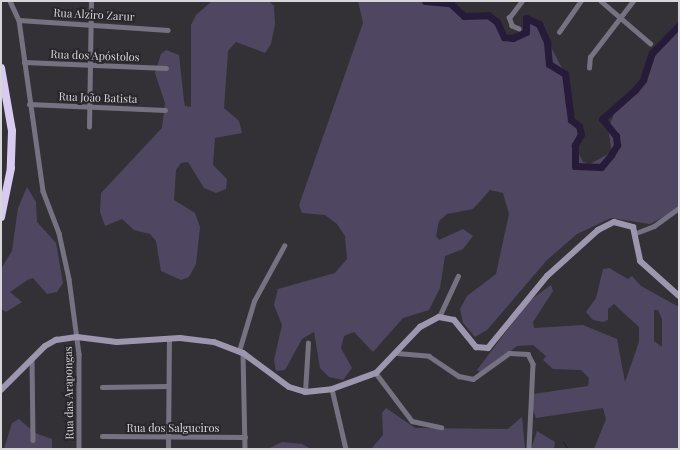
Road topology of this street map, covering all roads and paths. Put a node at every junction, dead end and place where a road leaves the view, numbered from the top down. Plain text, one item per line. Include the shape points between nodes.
1 (10, 1) edge
2 (91, 1) edge
3 (522, 1) edge
4 (581, 1) edge
5 (601, 1) edge
6 (633, 1) edge
7 (620, 18) junction
8 (19, 20) junction
9 (92, 24) junction
10 (519, 29) dead end
11 (168, 30) dead end
12 (559, 32) dead end
13 (650, 43) dead end
14 (24, 62) junction
15 (91, 65) junction
16 (1, 68) edge
17 (166, 68) dead end
18 (589, 68) dead end
19 (29, 104) junction
20 (89, 106) junction
21 (165, 110) dead end
22 (89, 127) dead end
23 (679, 208) edge
24 (1, 217) edge
25 (636, 233) junction
26 (284, 246) dead end
27 (458, 276) dead end
28 (679, 296) edge
29 (439, 317) junction
30 (77, 337) junction
31 (169, 339) junction
32 (308, 343) dead end
33 (241, 352) junction
34 (397, 354) junction
35 (32, 358) junction
36 (376, 373) junction
37 (168, 386) junction
38 (102, 387) dead end
39 (332, 389) junction
40 (1, 390) edge
41 (305, 392) junction
42 (441, 427) dead end
43 (102, 436) dead end
44 (168, 437) junction
45 (244, 437) junction
46 (33, 440) dead end
47 (79, 449) edge
48 (168, 449) edge
49 (245, 449) edge
50 (346, 449) edge
51 (529, 449) edge

1 - 8 street, Rua das Arapongas
2 - 9 street
3 - 10 street via 509,18 512,26
4 - 12 street
5 - 7 street
6 - 7 street
7 - 13 street
7 - 18 street via 590,57
8 - 9 street, Rua Alziro Zarur
8 - 14 street, Rua das Arapongas
9 - 11 street, Rua Alziro Zarur
9 - 15 street
14 - 15 street, Rua dos Apóstolos
14 - 19 street, Rua das Arapongas
15 - 17 street, Rua dos Apóstolos
15 - 20 street
16 - 24 highway via 12,131 11,168
19 - 20 street, Rua João Batista
19 - 30 street, Rua das Arapongas via 40,176 62,245
20 - 21 street, Rua João Batista
20 - 22 street
23 - 25 street via 654,226
25 - 28 main road via 640,261
25 - 29 main road via 633,227 620,222 598,230 543,281 488,348 476,347 454,320
26 - 33 street via 254,301
27 - 29 street
29 - 34 main road via 420,327
30 - 31 main road via 117,342
30 - 35 main road via 56,340
30 - 47 street, Rua das Arapongas
31 - 33 main road via 214,342
31 - 37 street
32 - 41 street
33 - 41 main road via 289,387
33 - 45 street
34 - 36 main road
34 - 51 street via 429,356 459,376 473,379 509,353 528,354 533,364
35 - 40 main road
35 - 46 street
36 - 39 main road
36 - 42 street via 412,421
37 - 38 street
37 - 44 street
39 - 41 main road
39 - 50 street
43 - 44 street, Rua dos Salgueiros
44 - 45 street, Rua dos Salgueiros
44 - 48 street
45 - 49 street

